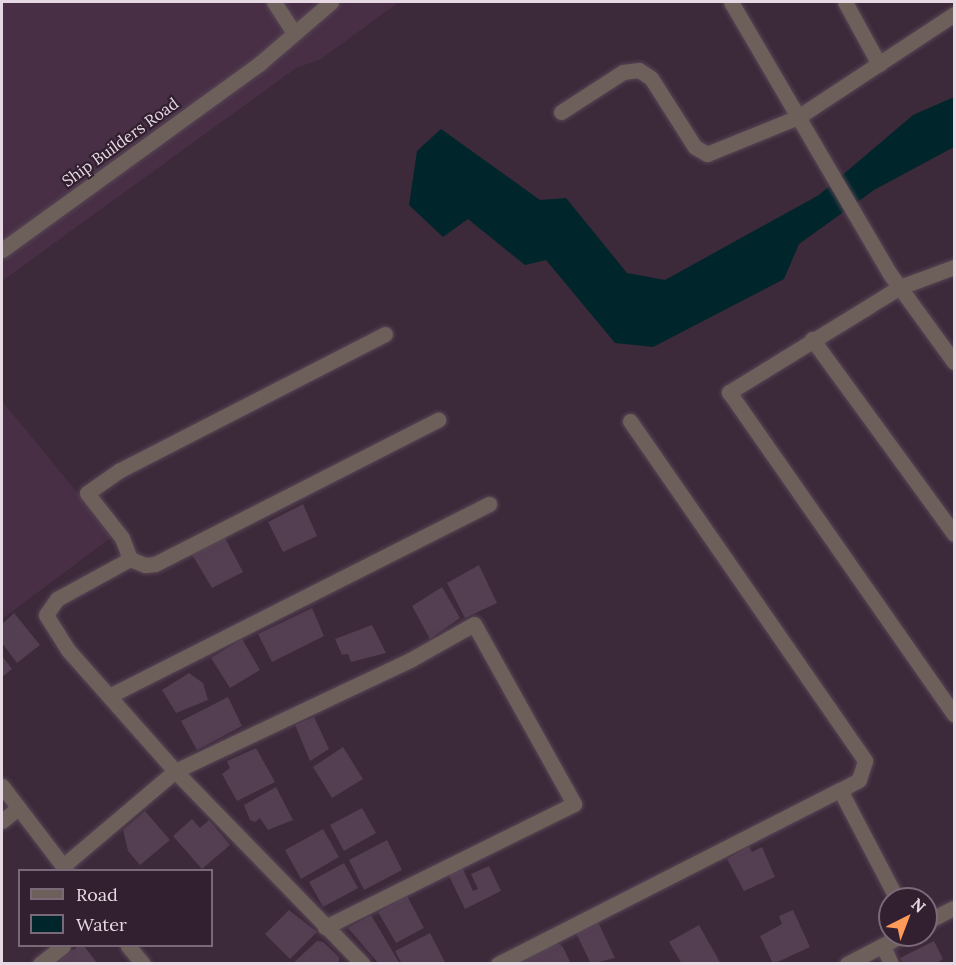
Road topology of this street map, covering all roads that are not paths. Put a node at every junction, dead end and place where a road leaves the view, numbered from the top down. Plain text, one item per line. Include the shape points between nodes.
1 (274, 2) edge
2 (331, 2) edge
3 (731, 2) edge
4 (844, 2) edge
5 (954, 14) edge
6 (294, 33) junction
7 (879, 64) junction
8 (561, 112) dead end
9 (798, 117) junction
10 (2, 250) edge
11 (954, 267) edge
12 (900, 287) junction
13 (385, 334) dead end
14 (812, 339) junction
15 (954, 362) edge
16 (438, 420) dead end
17 (630, 421) dead end
18 (489, 504) dead end
19 (954, 534) edge
20 (130, 559) junction
21 (109, 696) junction
22 (954, 714) edge
23 (175, 771) junction
24 (2, 786) edge
25 (840, 790) junction
26 (18, 808) junction
27 (2, 821) edge
28 (65, 868) edge
29 (891, 887) edge
30 (954, 908) edge
31 (938, 916) edge
32 (325, 927) junction
33 (60, 947) edge
34 (130, 947) edge
35 (881, 947) edge
36 (883, 947) edge
37 (40, 963) edge
38 (142, 963) edge
39 (363, 963) edge
40 (498, 963) edge
41 (847, 963) edge
42 (891, 963) edge

1 - 6 street
2 - 6 street, Ship Builders Road
3 - 9 street
4 - 7 street
5 - 7 street
6 - 10 street, Ship Builders Road via 259,64
7 - 9 street
8 - 9 street via 623,72 639,70 651,78 695,147 706,154
9 - 12 street
11 - 12 street
12 - 14 street
12 - 15 street
13 - 20 street via 120,470 87,493 122,538
14 - 19 street
14 - 22 street via 729,392
16 - 20 street via 155,564
17 - 25 street via 865,760 859,780
18 - 21 street
20 - 21 street via 57,599 46,615 68,650
21 - 23 street
23 - 28 street
23 - 32 street
23 - 32 street via 410,660 474,624 574,804
24 - 26 street
25 - 29 street
25 - 40 street
26 - 27 street
26 - 28 street
30 - 31 street
32 - 39 street
33 - 37 street
34 - 38 street
35 - 41 street
36 - 42 street

